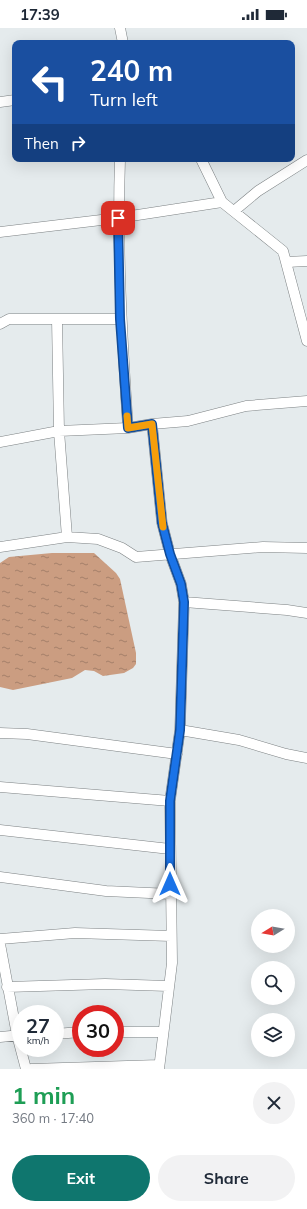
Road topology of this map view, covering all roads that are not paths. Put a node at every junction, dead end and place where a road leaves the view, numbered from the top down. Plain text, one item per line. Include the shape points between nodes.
1 (120, 28) edge
2 (122, 40) edge
3 (12, 100) edge
4 (0, 102) edge
5 (307, 160) edge
6 (120, 162) edge
7 (202, 162) edge
8 (222, 202) junction
9 (234, 211) junction
10 (118, 218) junction
11 (0, 232) edge
12 (307, 261) edge
13 (287, 262) junction
14 (57, 319) junction
15 (120, 319) junction
16 (0, 324) edge
17 (307, 341) edge
18 (307, 401) edge
19 (152, 424) junction
20 (128, 428) junction
21 (59, 431) junction
22 (0, 442) edge
23 (67, 537) junction
24 (0, 547) edge
25 (307, 548) edge
26 (170, 554) junction
27 (184, 602) junction
28 (307, 613) edge
29 (180, 730) junction
30 (0, 733) edge
31 (177, 754) junction
32 (307, 758) edge
33 (0, 787) edge
34 (170, 801) junction
35 (0, 830) edge
36 (170, 849) junction
37 (0, 877) edge
38 (170, 894) junction
39 (171, 936) junction
40 (0, 939) edge
41 (0, 944) edge
42 (1, 963) edge
43 (168, 986) junction
44 (7, 987) junction
45 (12, 1007) edge
46 (124, 1032) edge
47 (162, 1032) junction
48 (12, 1036) edge
49 (0, 1037) edge
50 (24, 1057) edge
51 (159, 1067) edge
52 (26, 1069) edge
53 (31, 1069) edge

1 - 2 street
3 - 4 street
5 - 9 street via 258,191
6 - 10 street
7 - 8 street
8 - 9 street
8 - 10 street
9 - 13 street via 283,251
10 - 11 street
10 - 15 street
12 - 13 street
13 - 17 street
14 - 15 street
14 - 16 street via 9,319
14 - 21 street
15 - 20 street
18 - 19 street via 246,406 188,421
19 - 20 street
19 - 26 street via 162,523
20 - 21 street
21 - 22 street
21 - 23 street
23 - 24 street
23 - 26 street via 98,539 122,548 136,557
25 - 26 street via 264,547
26 - 27 street via 181,584
27 - 28 street
27 - 29 street
29 - 31 street
29 - 32 street via 238,740
30 - 31 street via 26,734
31 - 34 street
33 - 34 street
34 - 36 street
35 - 36 street
36 - 38 street
37 - 38 street via 106,891
38 - 39 street
39 - 40 street via 75,933
39 - 43 street via 172,963
41 - 42 street
42 - 44 street
43 - 44 street via 105,984
43 - 47 street
44 - 45 street
46 - 47 street
47 - 51 street
48 - 49 street
50 - 52 street
51 - 53 street

